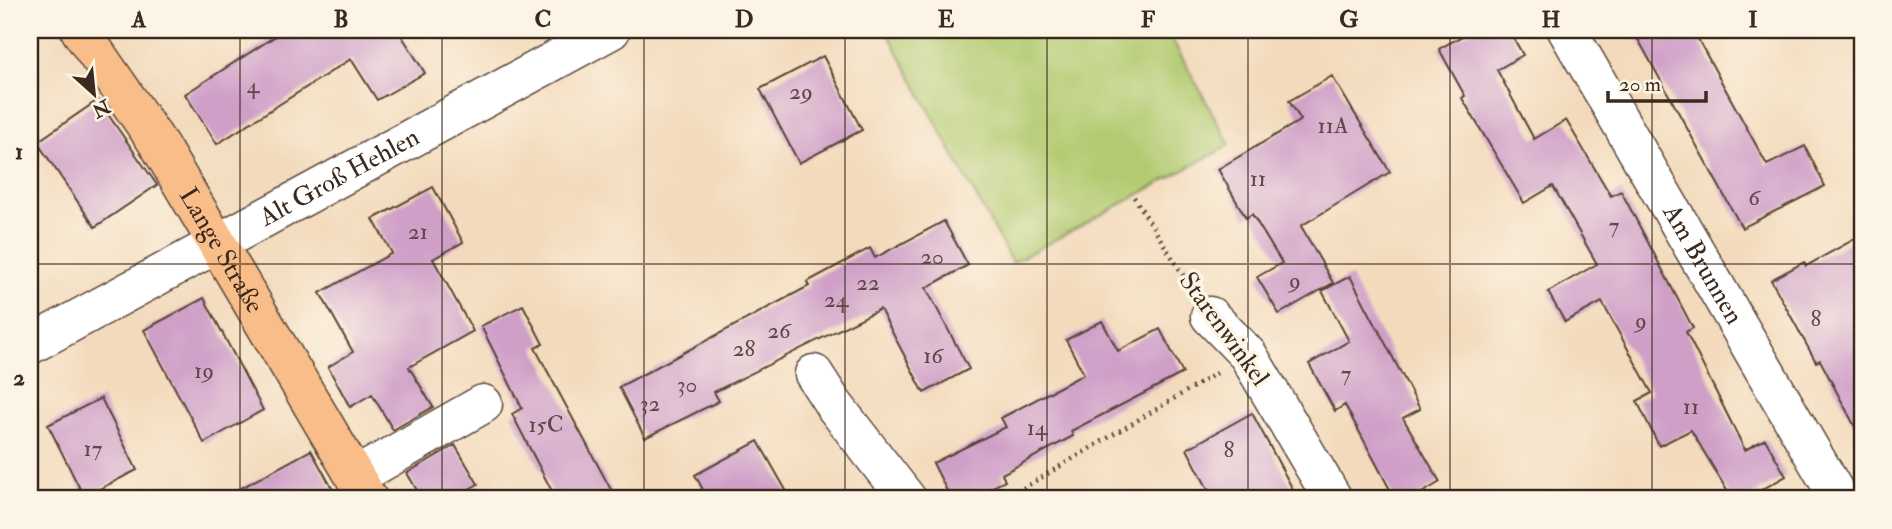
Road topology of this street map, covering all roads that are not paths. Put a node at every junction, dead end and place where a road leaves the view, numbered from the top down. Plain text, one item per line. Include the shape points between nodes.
1 (80, 30) edge
2 (611, 30) edge
3 (1567, 30) edge
4 (219, 243) junction
5 (1210, 316) road end
6 (30, 345) edge
7 (814, 374) dead end
8 (483, 404) dead end
9 (362, 488) edge
10 (907, 499) edge
11 (1334, 499) edge
12 (1839, 499) edge

1 - 4 main road, Lange Straße
2 - 4 street, Alt Groß Hehlen
3 - 12 street, Am Brunnen
4 - 6 street, Alt Groß Hehlen
4 - 9 main road, Lange Straße
5 - 11 street, Starenwinkel via 1248,355
7 - 10 street
8 - 9 street, Lange Straße

